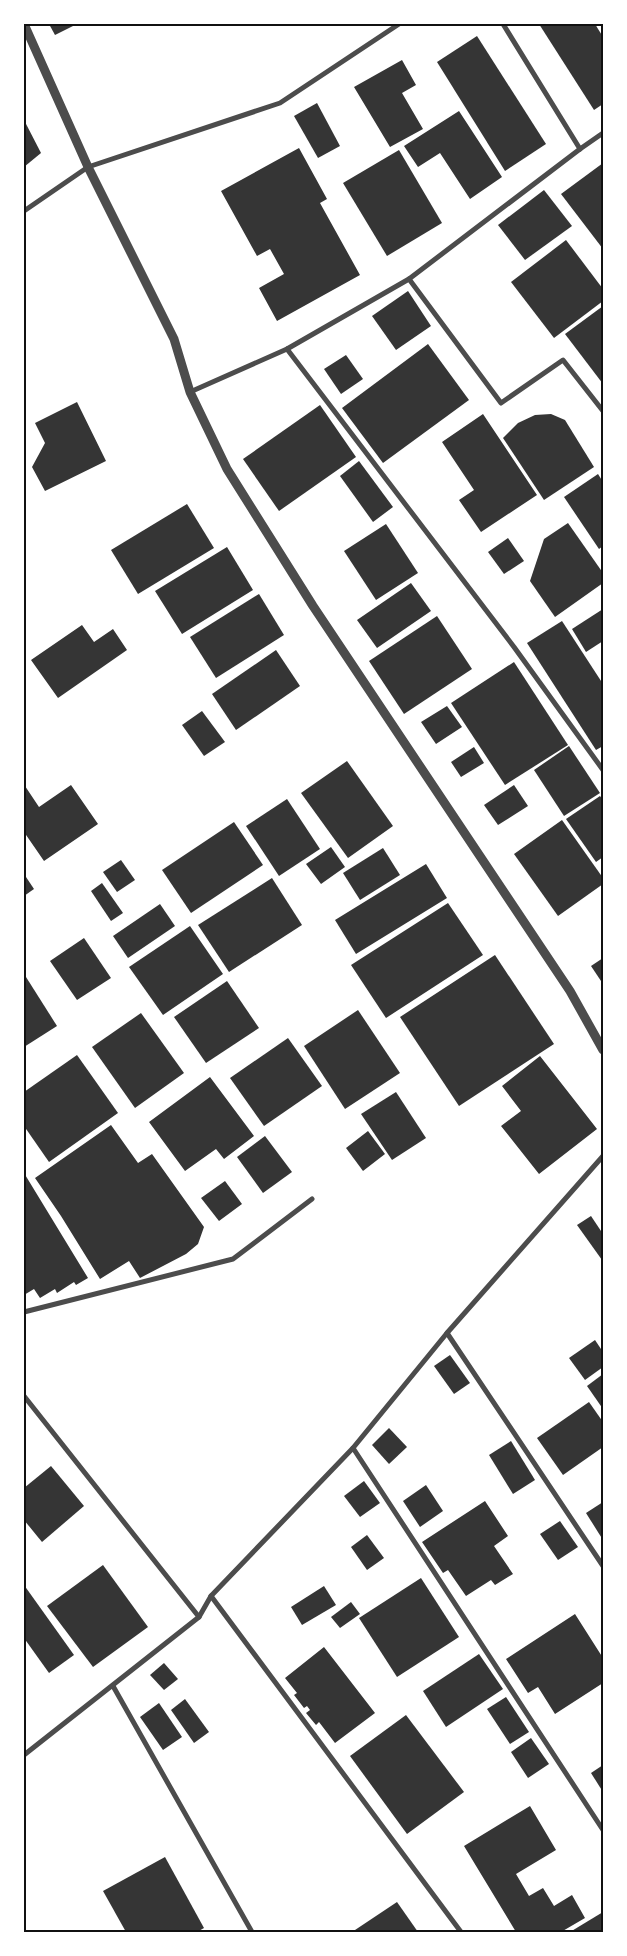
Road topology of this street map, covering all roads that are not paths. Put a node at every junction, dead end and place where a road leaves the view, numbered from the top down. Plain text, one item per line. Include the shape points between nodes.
1 (24, 24) edge
2 (399, 24) edge
3 (503, 24) edge
4 (603, 133) edge
5 (580, 148) junction
6 (88, 167) junction
7 (24, 211) edge
8 (409, 279) junction
9 (287, 349) junction
10 (190, 392) junction
11 (603, 411) edge
12 (603, 770) edge
13 (603, 1050) edge
14 (603, 1156) edge
15 (312, 1200) dead end
16 (24, 1312) edge
17 (447, 1334) junction
18 (24, 1396) edge
19 (352, 1448) junction
20 (603, 1566) edge
21 (210, 1596) junction
22 (199, 1617) junction
23 (113, 1686) junction
24 (24, 1755) edge
25 (603, 1830) edge
26 (252, 1932) edge
27 (461, 1932) edge

1 - 6 street
2 - 6 street via 280,102
3 - 5 street
4 - 5 street
5 - 8 street
6 - 7 street
6 - 10 street via 174,339
8 - 9 street
8 - 11 street via 500,403 563,360
9 - 10 street
9 - 12 street via 508,639
10 - 13 street via 227,469 313,606 570,991
14 - 17 street
15 - 16 street via 233,1259
17 - 19 street
17 - 20 street
18 - 22 street
19 - 21 street
19 - 25 street
21 - 22 street
21 - 27 street
22 - 23 street
23 - 24 street
23 - 26 street

